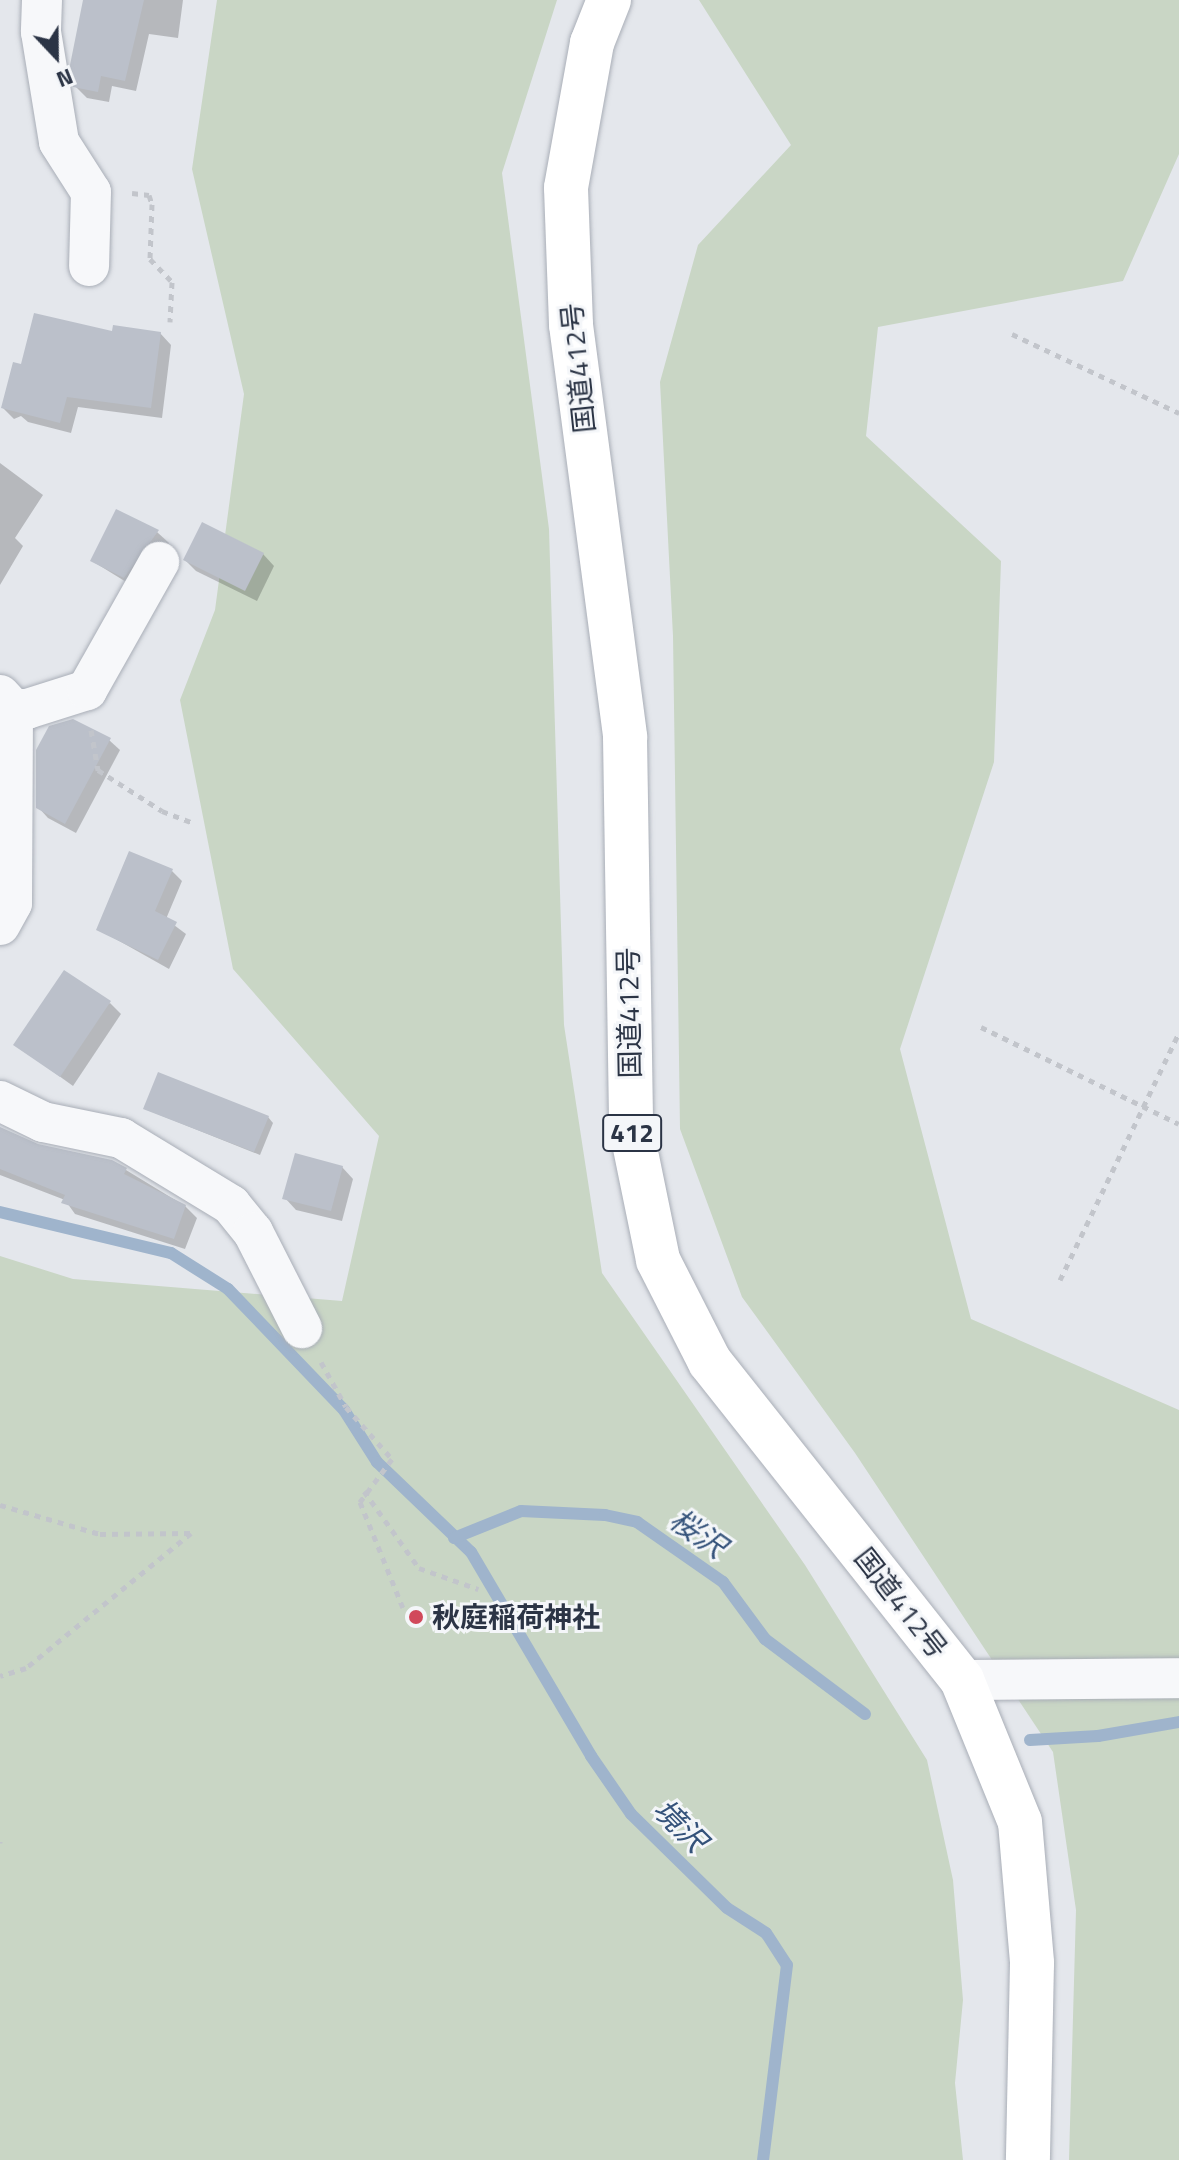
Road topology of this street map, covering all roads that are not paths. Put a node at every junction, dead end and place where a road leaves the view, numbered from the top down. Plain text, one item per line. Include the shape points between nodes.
1 (42, 0) edge
2 (609, 0) edge
3 (89, 266) dead end
4 (159, 562) dead end
5 (7, 702) edge
6 (0, 925) edge
7 (0, 1101) edge
8 (302, 1328) road end
9 (1179, 1678) edge
10 (962, 1680) junction
11 (1028, 2160) edge

1 - 3 street via 41,32 59,142 88,185
2 - 10 highway, 国道412号 / 412 via 592,43 566,188 570,310 625,737 631,1128 658,1260 710,1362
4 - 5 street via 87,690 78,696
5 - 6 street via 12,903
7 - 8 street via 43,1122 121,1138 231,1205 253,1232
9 - 10 street
10 - 11 highway, 国道412号 / 412 via 1020,1822 1032,1963

